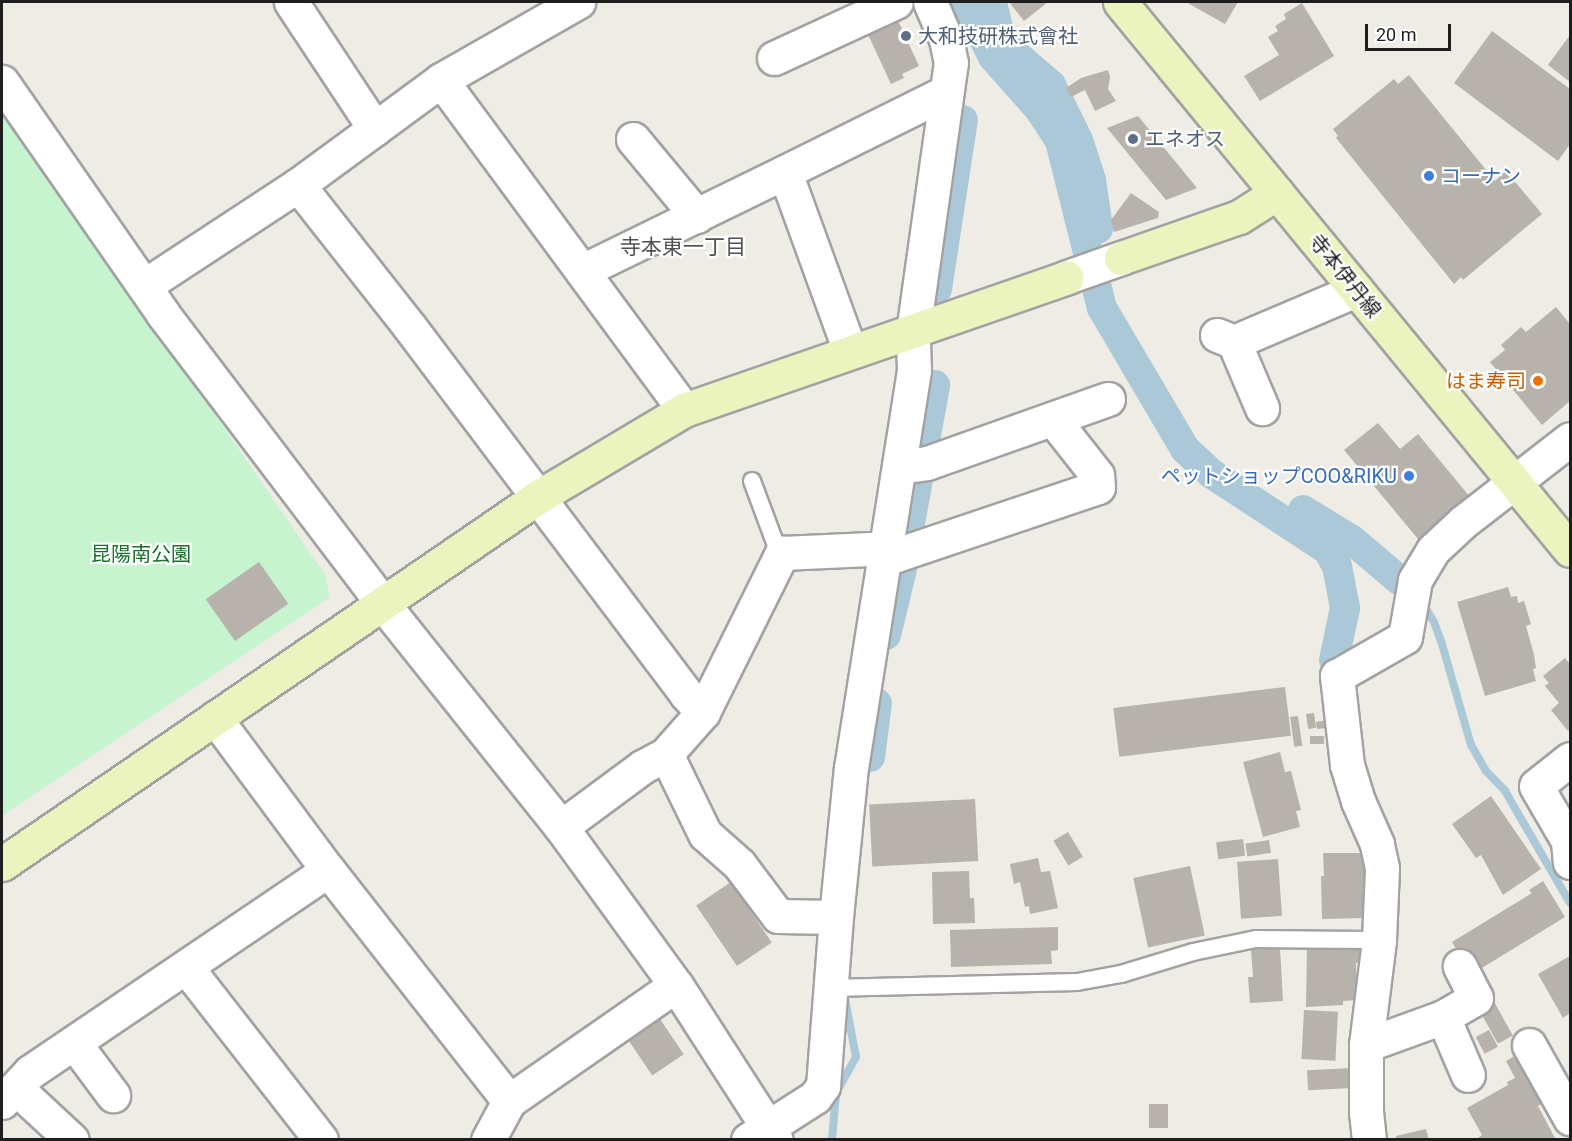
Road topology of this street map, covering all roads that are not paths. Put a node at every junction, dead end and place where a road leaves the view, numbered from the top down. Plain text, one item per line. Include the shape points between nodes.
1 (291, 2) edge
2 (578, 2) edge
3 (896, 2) edge
4 (930, 2) edge
5 (1120, 2) edge
6 (774, 58) dead end
7 (441, 80) junction
8 (2, 82) edge
9 (946, 92) junction
10 (375, 129) junction
11 (633, 139) dead end
12 (785, 172) junction
13 (298, 185) junction
14 (1277, 193) junction
15 (697, 216) junction
16 (582, 271) junction
17 (144, 286) junction
18 (1356, 290) junction
19 (913, 332) junction
20 (850, 351) junction
21 (1108, 399) dead end
22 (1262, 408) dead end
23 (684, 410) junction
24 (1053, 419) junction
25 (1570, 439) edge
26 (912, 465) junction
27 (752, 481) dead end
28 (1515, 483) junction
29 (538, 497) junction
30 (1570, 550) edge
31 (782, 553) junction
32 (897, 554) junction
33 (384, 604) junction
34 (703, 712) junction
35 (215, 718) junction
36 (666, 754) junction
37 (1570, 759) edge
38 (561, 827) junction
39 (1570, 862) edge
40 (2, 864) edge
41 (328, 870) junction
42 (836, 917) junction
43 (1379, 940) junction
44 (1460, 966) dead end
45 (186, 967) junction
46 (676, 985) junction
47 (830, 988) junction
48 (1443, 1017) junction
49 (75, 1044) junction
50 (1366, 1045) junction
51 (1529, 1045) dead end
52 (1468, 1075) dead end
53 (9, 1095) edge
54 (113, 1095) dead end
55 (509, 1101) junction
56 (1570, 1118) edge
57 (764, 1135) edge
58 (72, 1140) edge
59 (321, 1140) edge
60 (488, 1140) edge
61 (1369, 1140) edge

1 - 10 street
2 - 7 street
3 - 6 street
4 - 9 street via 950,51
5 - 14 street, 寺本伊丹線
7 - 10 street
7 - 16 street
8 - 17 street
9 - 12 street
9 - 19 street
10 - 13 street
11 - 15 street
12 - 15 street
12 - 20 street
13 - 17 street
13 - 29 street
14 - 18 street, 寺本伊丹線
14 - 19 street via 1239,217
15 - 16 street
16 - 23 street
17 - 33 street
18 - 22 street via 1225,339
18 - 28 street, 寺本伊丹線
19 - 20 street
19 - 26 street
20 - 23 street
21 - 24 street
23 - 29 street
24 - 26 street
24 - 32 street via 1097,475 1098,487
25 - 28 street
26 - 32 street
27 - 31 lane
28 - 30 street, 寺本伊丹線
28 - 43 street via 1433,550 1415,580 1405,637 1336,676 1342,736 1353,788 1381,856
29 - 33 street
29 - 34 street
31 - 32 street via 870,549
31 - 34 street
32 - 42 street via 851,768
33 - 35 street
33 - 38 street
34 - 36 street
35 - 40 street
35 - 41 street
36 - 38 street via 642,767
36 - 42 street via 705,834 739,864 778,916
37 - 39 street via 1536,786 1568,841
38 - 46 street
41 - 45 street
41 - 55 street
42 - 47 street
43 - 47 lane via 1256,939 1077,982
43 - 50 street
44 - 48 street via 1476,999
45 - 49 street
45 - 59 street
46 - 55 street
46 - 57 street
47 - 57 street via 823,1086 815,1097
48 - 50 street
48 - 52 street
49 - 53 street via 30,1072
49 - 54 street
50 - 61 street
51 - 56 street
53 - 58 street
55 - 60 street

